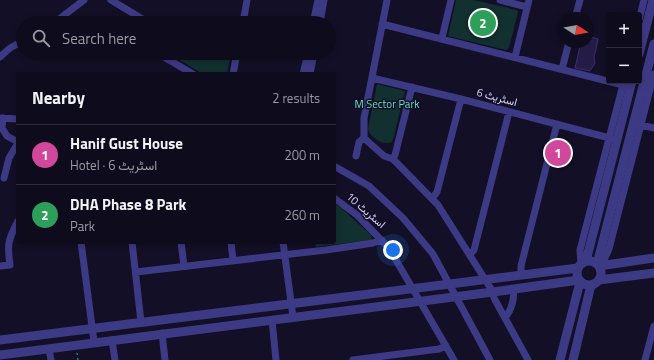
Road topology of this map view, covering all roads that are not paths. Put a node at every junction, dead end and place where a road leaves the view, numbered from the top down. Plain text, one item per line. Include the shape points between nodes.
1 (84, 0) edge
2 (111, 0) edge
3 (248, 0) edge
4 (318, 0) edge
5 (324, 0) edge
6 (387, 0) edge
7 (451, 0) edge
8 (500, 0) edge
9 (580, 0) edge
10 (644, 0) edge
11 (653, 0) edge
12 (528, 3) edge
13 (577, 12) edge
14 (641, 12) edge
15 (64, 16) edge
16 (137, 16) edge
17 (245, 16) edge
18 (315, 16) edge
19 (321, 16) edge
20 (382, 24) junction
21 (442, 38) junction
22 (654, 44) edge
23 (16, 45) edge
24 (567, 48) edge
25 (641, 48) edge
26 (0, 57) edge
27 (515, 57) junction
28 (170, 60) edge
29 (236, 60) edge
30 (306, 60) edge
31 (313, 60) edge
32 (562, 69) junction
33 (190, 72) edge
34 (233, 72) edge
35 (303, 72) edge
36 (310, 72) edge
37 (654, 74) edge
38 (372, 78) junction
39 (606, 78) edge
40 (627, 84) edge
41 (627, 84) edge
42 (412, 87) junction
43 (461, 99) junction
44 (509, 112) junction
45 (2, 118) edge
46 (16, 119) edge
47 (622, 120) junction
48 (558, 124) junction
49 (638, 124) junction
50 (654, 128) edge
51 (364, 138) junction
52 (613, 139) junction
53 (16, 141) edge
54 (16, 146) edge
55 (356, 156) dead end
56 (393, 159) junction
57 (336, 167) edge
58 (4, 178) dead end
59 (336, 199) edge
60 (432, 199) junction
61 (16, 225) edge
62 (382, 240) junction
63 (81, 244) edge
64 (132, 244) edge
65 (181, 244) edge
66 (231, 244) edge
67 (283, 244) edge
68 (285, 254) junction
69 (470, 254) junction
70 (654, 258) edge
71 (233, 260) junction
72 (582, 264) junction
73 (598, 265) junction
74 (0, 266) edge
75 (184, 266) junction
76 (136, 272) junction
77 (654, 273) edge
78 (521, 274) junction
79 (485, 280) junction
80 (600, 280) junction
81 (579, 281) junction
82 (450, 284) junction
83 (591, 285) junction
84 (413, 288) junction
85 (513, 290) junction
86 (493, 292) junction
87 (456, 297) junction
88 (421, 301) junction
89 (292, 304) junction
90 (293, 317) junction
91 (505, 317) junction
92 (272, 320) junction
93 (141, 322) junction
94 (654, 326) edge
95 (92, 329) junction
96 (162, 333) junction
97 (0, 340) edge
98 (112, 340) junction
99 (94, 342) junction
100 (446, 346) junction
101 (49, 349) junction
102 (0, 355) edge
103 (51, 360) edge
104 (114, 360) edge
105 (165, 360) edge
106 (276, 360) edge
107 (353, 360) edge
108 (454, 360) edge
109 (490, 360) edge
110 (528, 360) edge
111 (560, 360) edge
112 (573, 360) edge
113 (645, 360) edge

1 - 15 street
2 - 16 street
3 - 17 street
4 - 18 street
5 - 19 street
6 - 20 street
7 - 21 street
8 - 12 street
9 - 13 street
10 - 14 street
11 - 25 street
12 - 27 street
20 - 21 street
20 - 38 street
21 - 27 street
22 - 49 street
23 - 26 street
24 - 32 street
27 - 32 street
28 - 33 street
29 - 34 street
30 - 35 street
31 - 36 street
32 - 39 street
37 - 49 street
38 - 42 street, اسٹریٹ 6
38 - 51 street via 364,118
40 - 47 street
41 - 52 street
42 - 43 street, اسٹریٹ 6
42 - 56 street
43 - 44 street, اسٹریٹ 6
43 - 60 street via 437,192
44 - 48 street, اسٹریٹ 6
44 - 69 street via 474,250
45 - 46 street
45 - 53 street via 2,128 7,136
47 - 49 street
47 - 52 street
48 - 52 street, اسٹریٹ 6
48 - 78 street
49 - 50 street
49 - 73 street
51 - 55 street via 359,142
51 - 56 street via 384,156
52 - 72 street
54 - 58 street
56 - 60 street
57 - 82 street via 369,186 403,218 433,254
59 - 62 street, اسٹریٹ 10 via 357,215
60 - 69 street
61 - 74 street via 9,238 10,265
62 - 68 street
62 - 84 street, اسٹریٹ 10
63 - 95 street
64 - 76 street
65 - 75 street
66 - 71 street
67 - 68 street
68 - 71 street
68 - 89 street
69 - 79 street
70 - 73 street
71 - 75 street
72 - 73 street via 591,261
72 - 78 street
72 - 81 street via 577,274
73 - 80 street via 601,271
75 - 76 street
76 - 93 street
77 - 80 street
78 - 79 street
79 - 82 street
79 - 86 street
80 - 83 street
81 - 83 street
81 - 85 street
81 - 111 street
82 - 84 street
82 - 87 street
83 - 112 street
84 - 88 street, اسٹریٹ 10
84 - 89 street
85 - 86 street
85 - 91 street via 514,297 509,314
86 - 87 street
86 - 91 street
87 - 88 street
87 - 109 street
88 - 90 street
88 - 100 street, اسٹریٹ 10
89 - 90 street
89 - 93 street
90 - 92 street
91 - 110 street
92 - 96 street
92 - 106 street
93 - 95 street
94 - 113 street
95 - 97 street
95 - 99 street
96 - 98 street
96 - 105 street
98 - 99 street
98 - 104 street
99 - 101 street
100 - 107 street via 440,349
100 - 108 street, اسٹریٹ 10
101 - 102 street
101 - 103 street

